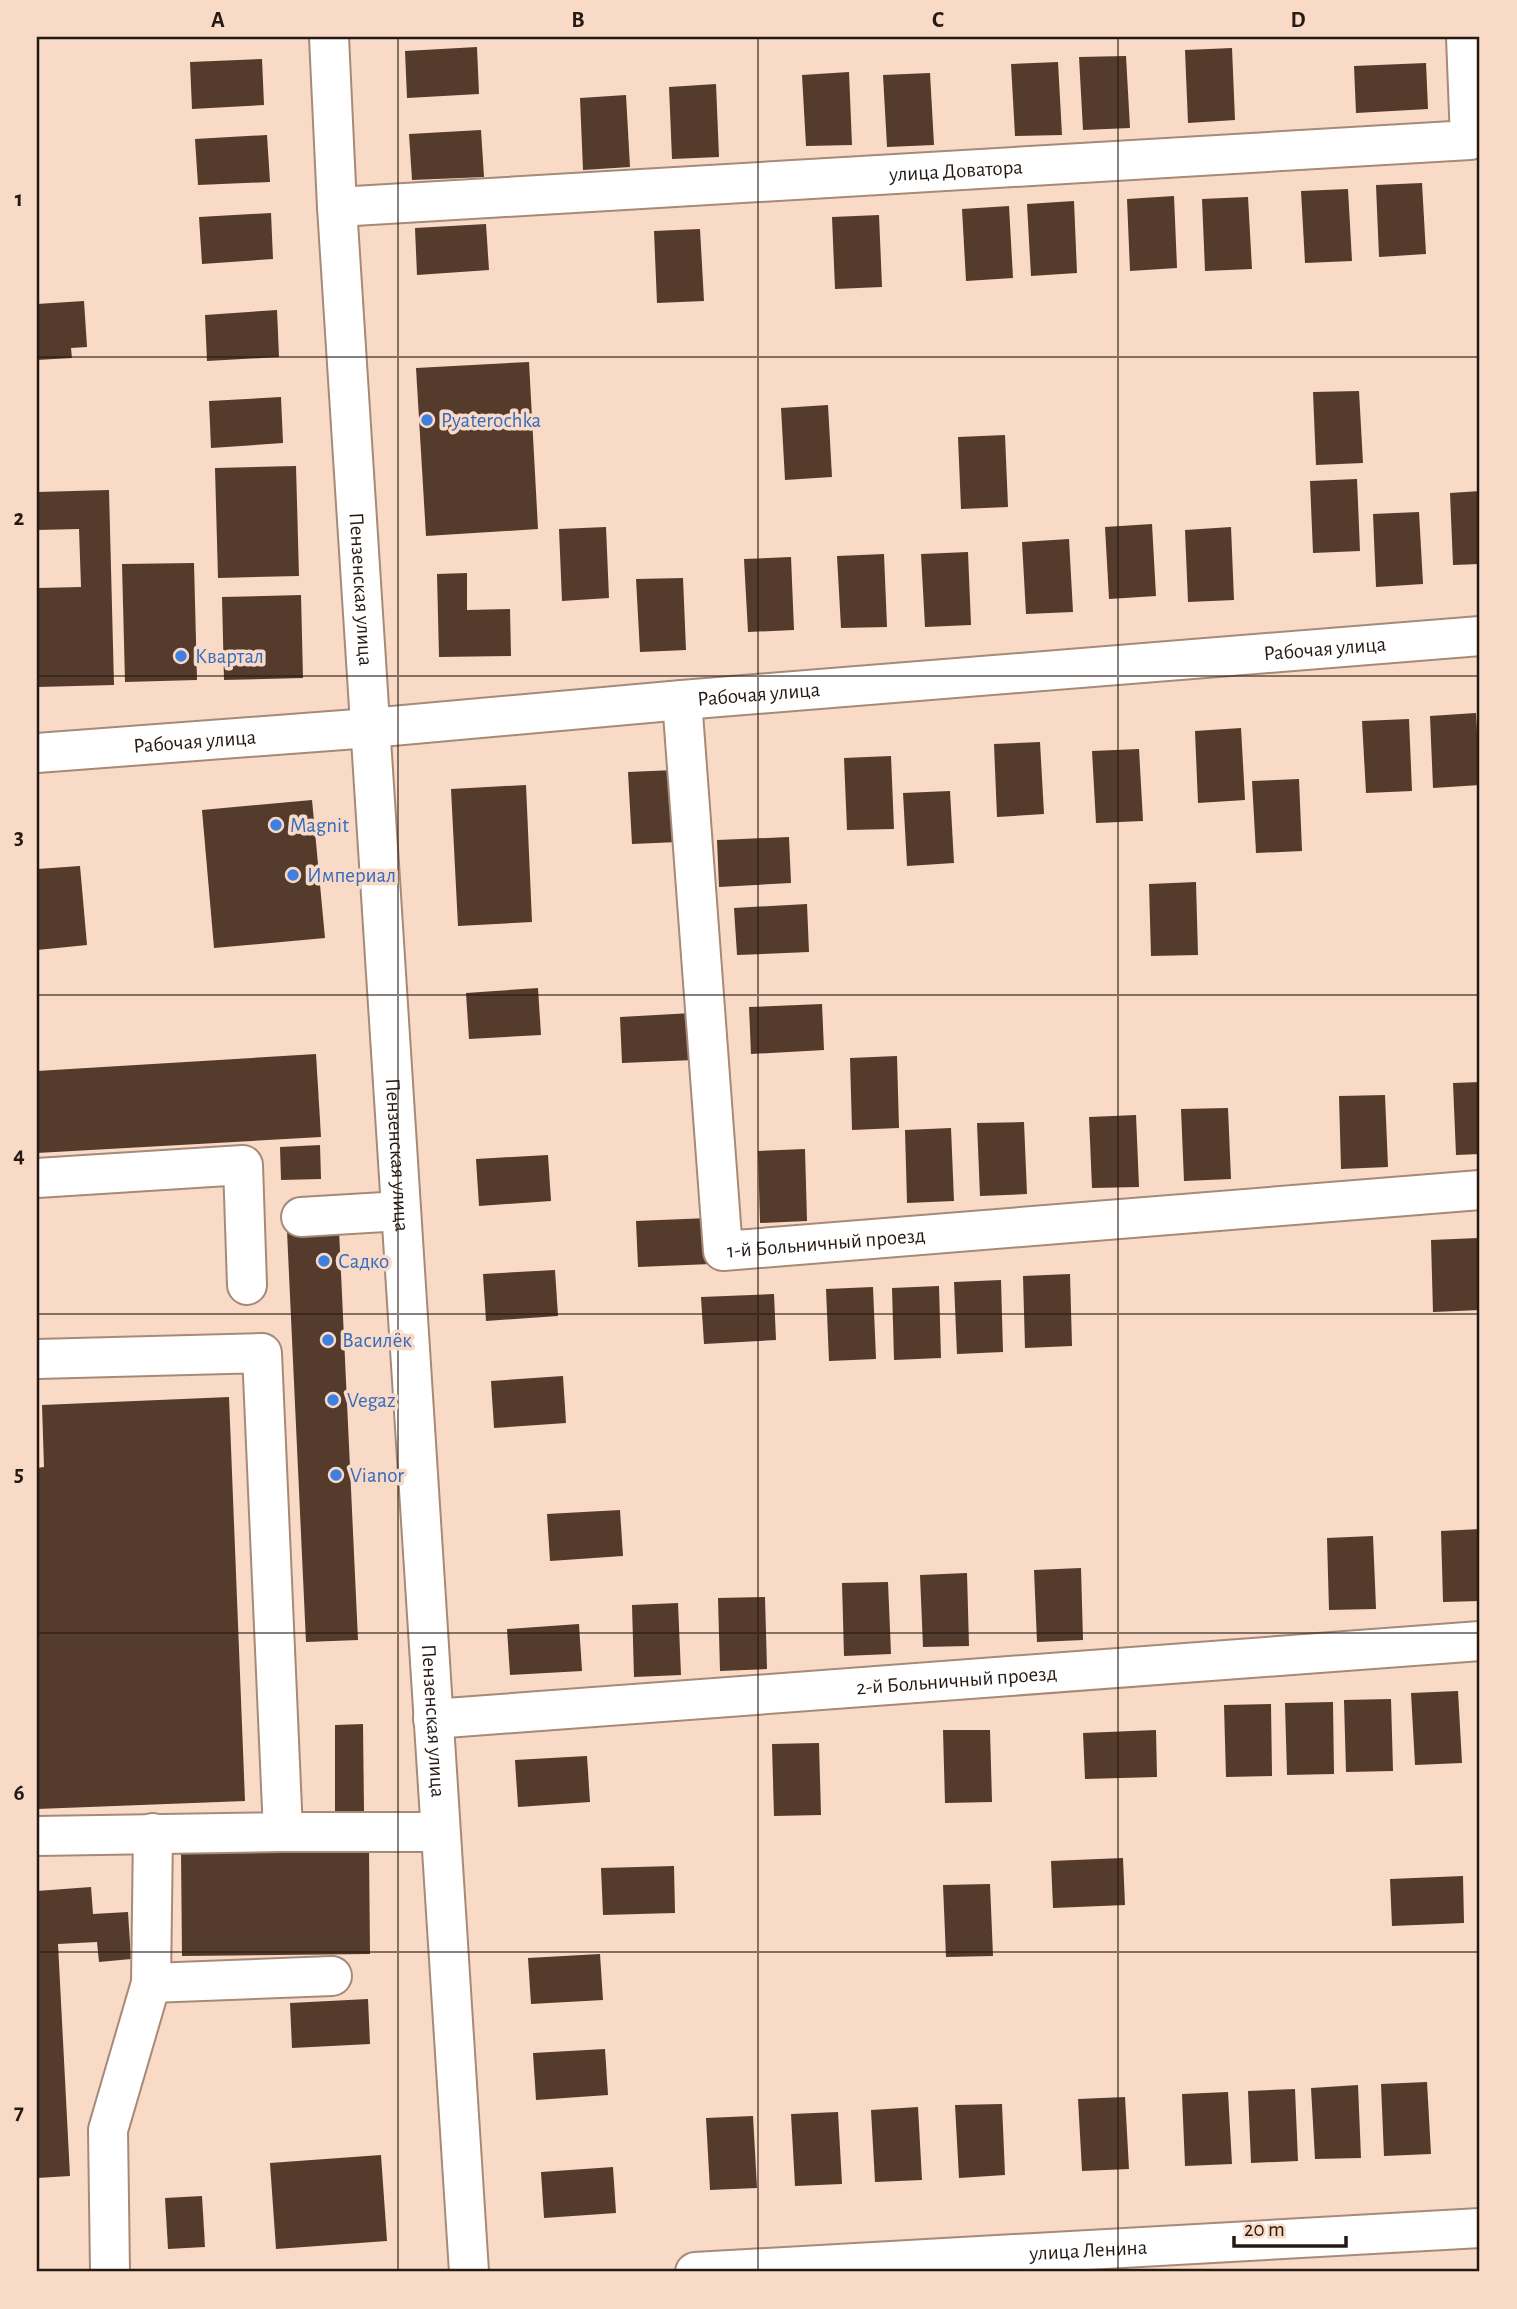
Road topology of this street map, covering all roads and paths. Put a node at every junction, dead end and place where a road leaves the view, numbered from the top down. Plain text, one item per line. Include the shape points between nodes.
1 (329, 37) edge
2 (1466, 37) edge
3 (337, 207) junction
4 (1480, 636) edge
5 (682, 700) junction
6 (370, 728) junction
7 (37, 753) edge
8 (37, 1178) edge
9 (1480, 1190) edge
10 (401, 1211) junction
11 (301, 1217) dead end
12 (247, 1285) dead end
13 (37, 1359) edge
14 (1480, 1641) edge
15 (433, 1719) junction
16 (283, 1832) junction
17 (440, 1832) junction
18 (153, 1833) junction
19 (37, 1836) edge
20 (332, 1976) dead end
21 (151, 1983) junction
22 (1480, 2228) edge
23 (110, 2272) edge
24 (468, 2272) edge
25 (695, 2272) edge

1 - 3 street, Пензенская улица
2 - 3 street, улица Доватора via 1470,140
3 - 6 street, Пензенская улица
4 - 5 street, Рабочая улица
5 - 6 street, Рабочая улица
5 - 9 street, 1-й Больничный проезд via 723,1251
6 - 7 street, Рабочая улица
6 - 10 street, Пензенская улица
8 - 12 street via 243,1165
10 - 11 street
10 - 15 street, Пензенская улица
13 - 16 street via 262,1353
14 - 15 street, 2-й Больничный проезд
15 - 17 street, Пензенская улица
16 - 17 street
16 - 18 street
17 - 24 street, Пензенская улица
18 - 19 street
18 - 21 street
20 - 21 street
21 - 23 street via 108,2130
22 - 25 street, улица Ленина

